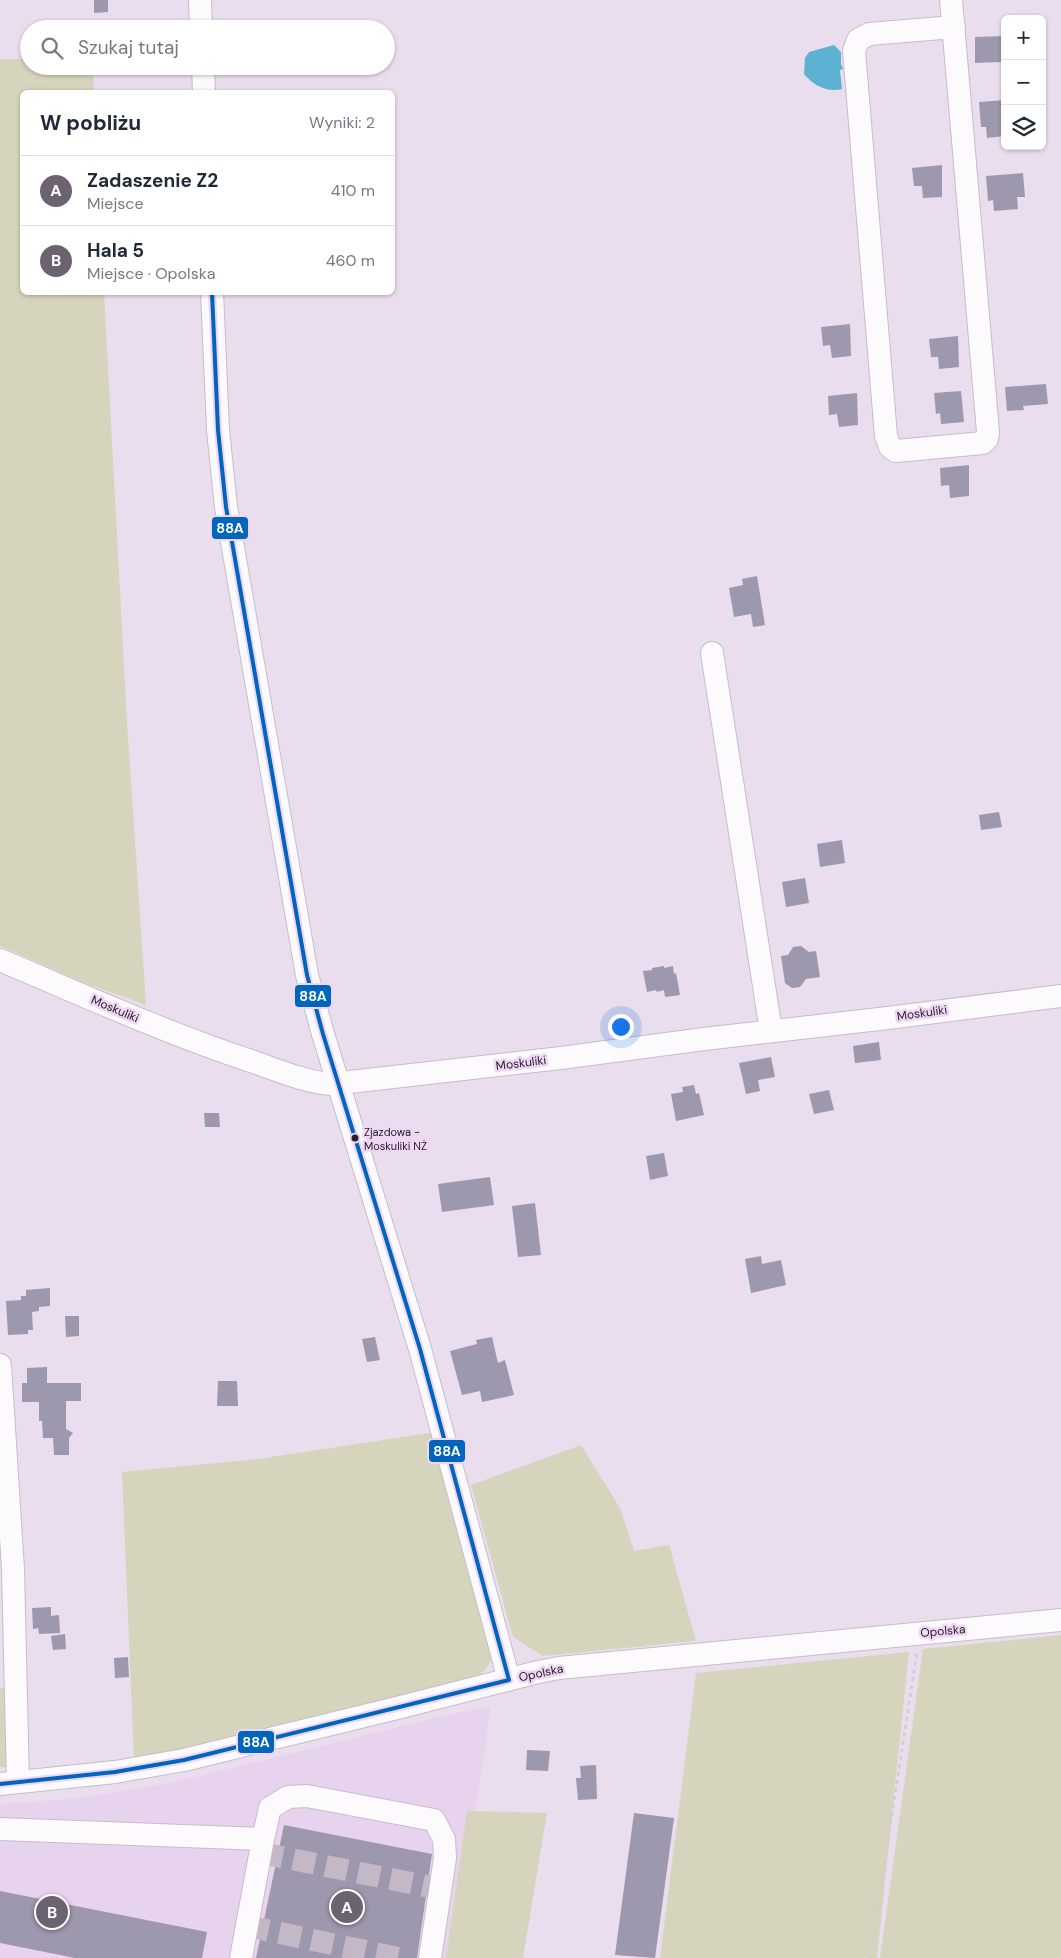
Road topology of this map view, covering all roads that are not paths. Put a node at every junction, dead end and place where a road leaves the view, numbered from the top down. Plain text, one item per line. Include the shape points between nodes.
1 (200, 0) edge
2 (951, 0) edge
3 (201, 20) edge
4 (954, 27) junction
5 (203, 75) edge
6 (204, 90) edge
7 (212, 295) edge
8 (712, 653) dead end
9 (0, 960) edge
10 (1061, 996) edge
11 (771, 1031) junction
12 (339, 1084) junction
13 (0, 1365) edge
14 (1061, 1620) edge
15 (509, 1680) junction
16 (9, 1783) edge
17 (0, 1828) edge
18 (264, 1839) junction
19 (242, 1958) edge
20 (430, 1958) edge

1 - 3 street
2 - 4 street
4 - 4 street via 869,34 858,40 854,51 886,436 890,447 896,451 983,444 987,439
5 - 6 street
7 - 12 street via 218,430 226,507 302,951
8 - 11 street
9 - 12 street, Moskuliki via 226,1053 316,1082
10 - 11 street, Moskuliki
11 - 12 street, Moskuliki
12 - 15 street via 420,1349
13 - 16 street via 13,1569
14 - 15 street, Opolska via 577,1666
15 - 16 street, Opolska via 184,1760 115,1772
17 - 18 street
18 - 19 street
18 - 20 street via 270,1808 288,1797 307,1796 434,1820 444,1839 446,1858

